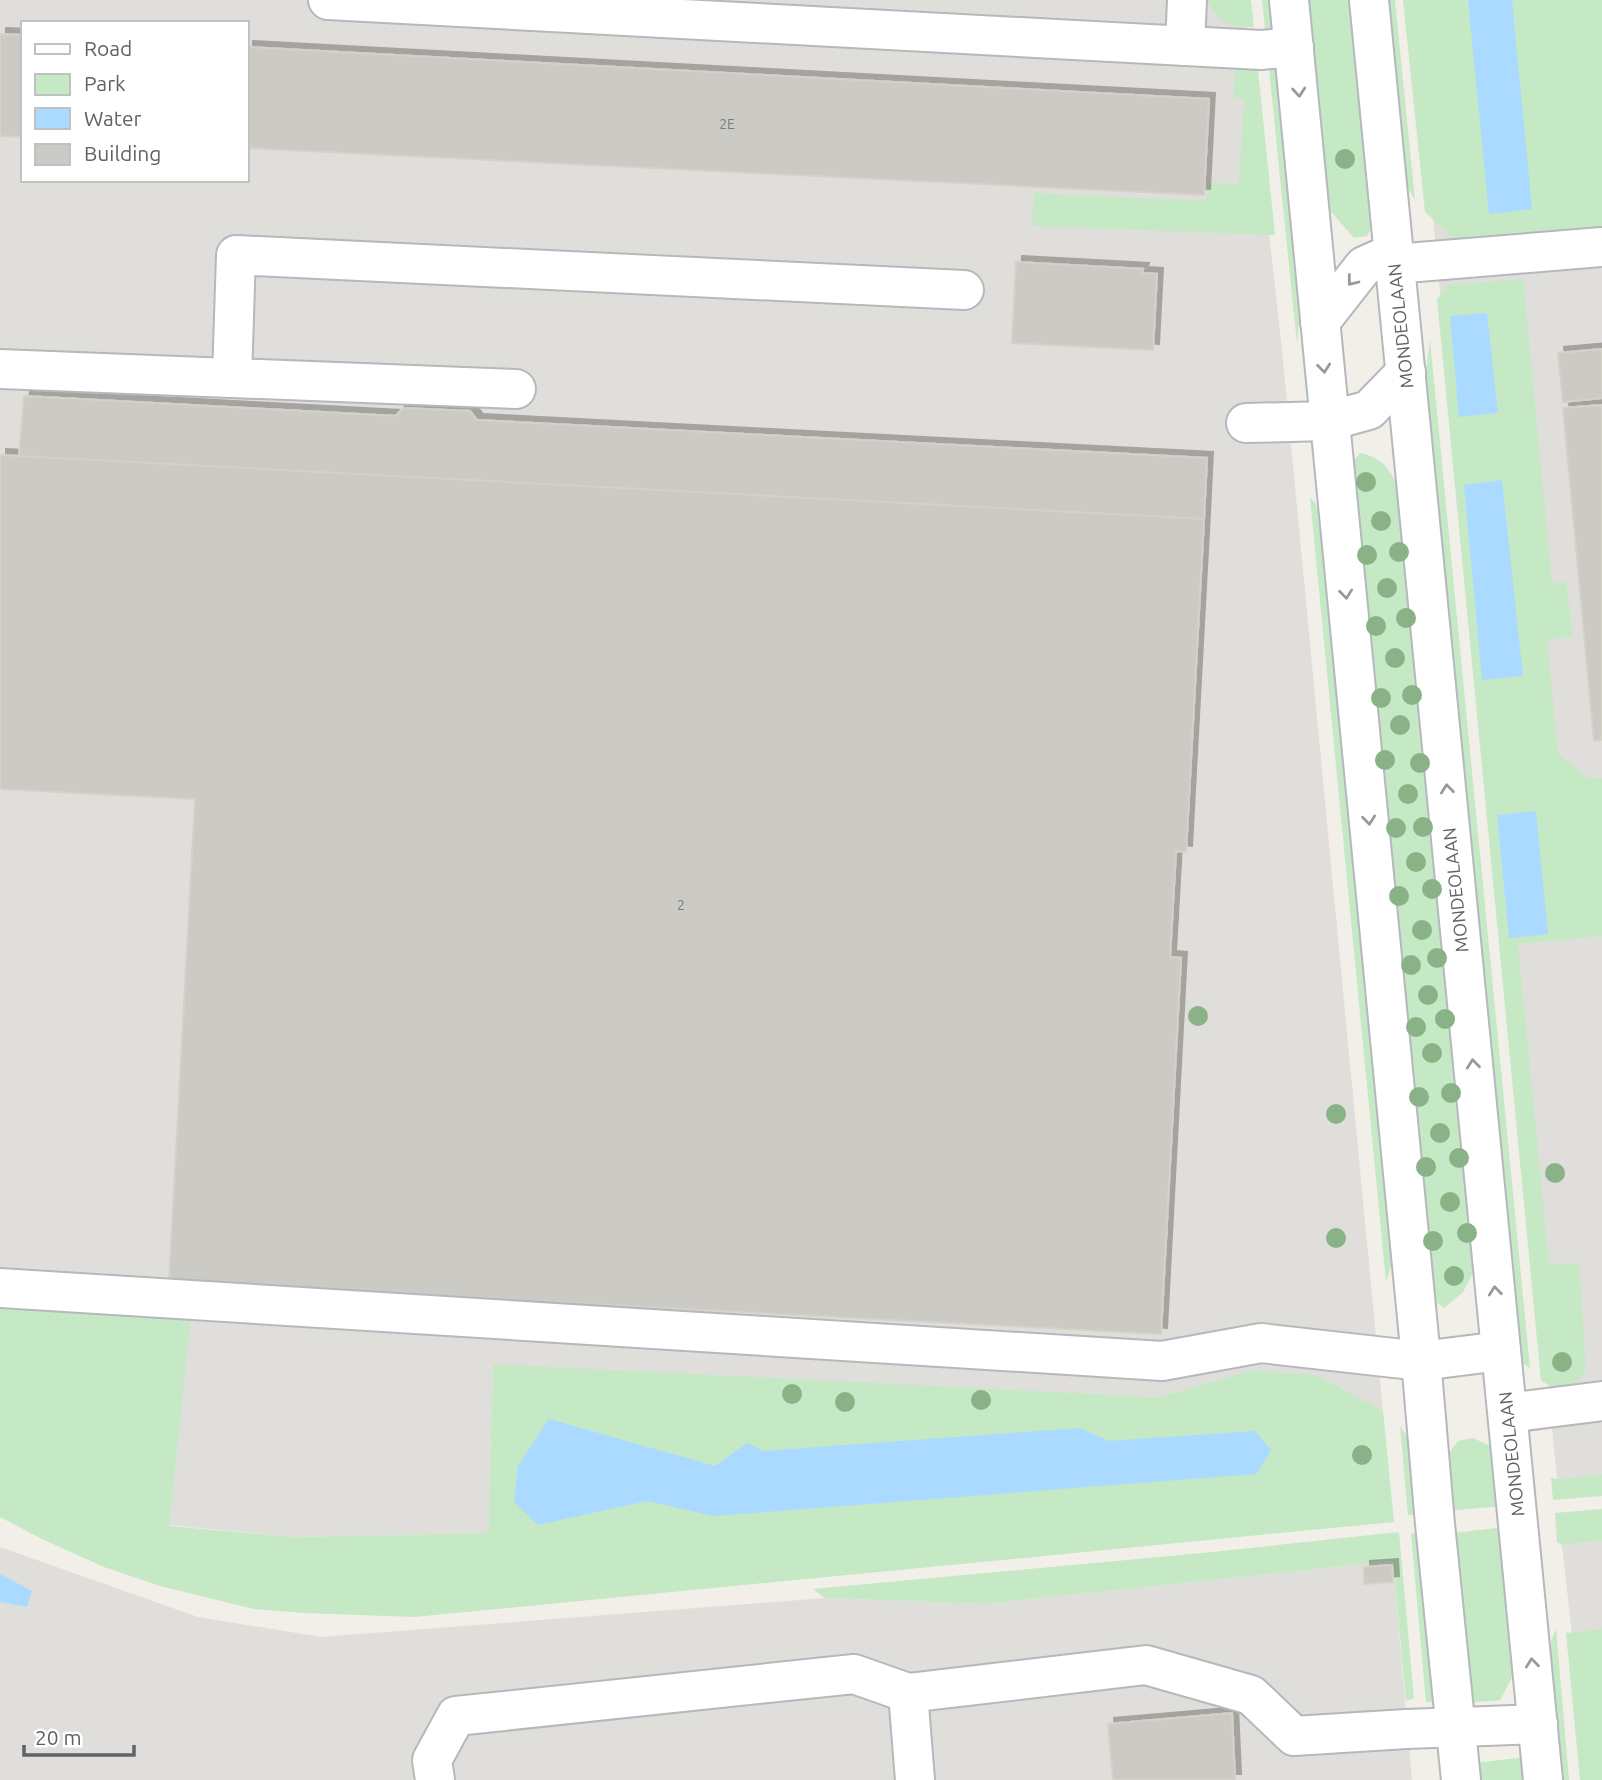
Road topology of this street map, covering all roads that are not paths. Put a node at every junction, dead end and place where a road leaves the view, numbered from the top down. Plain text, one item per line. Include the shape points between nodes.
1 (328, 0) edge
2 (1187, 0) edge
3 (1289, 0) edge
4 (1369, 0) edge
5 (563, 6) edge
6 (1185, 46) junction
7 (1294, 47) junction
8 (1602, 247) edge
9 (1394, 258) junction
10 (964, 290) dead end
11 (1320, 322) junction
12 (0, 369) edge
13 (1406, 372) junction
14 (233, 379) junction
15 (516, 390) dead end
16 (1329, 421) junction
17 (1246, 423) dead end
18 (0, 1288) edge
19 (1501, 1351) junction
20 (1422, 1361) junction
21 (1602, 1401) edge
22 (1508, 1413) junction
23 (908, 1693) junction
24 (1538, 1724) junction
25 (1455, 1728) junction
26 (435, 1780) edge
27 (915, 1780) edge
28 (1461, 1780) edge
29 (1543, 1780) edge

1 - 5 street
2 - 6 street
3 - 7 street
4 - 9 street, MONDEOLAAN
5 - 6 street
6 - 7 street
7 -> 11 street
8 - 9 street
9 -> 11 street via 1364,266
9 - 13 street, MONDEOLAAN
10 - 14 street via 236,255
11 -> 16 street
12 - 14 street
13 - 16 street via 1369,410
19 -> 13 street, MONDEOLAAN
14 - 15 street
16 - 17 street
16 -> 20 street
18 - 20 street via 1162,1361 1261,1343
19 - 20 street
19 - 22 street, MONDEOLAAN
20 - 25 street
21 - 22 street
24 -> 22 street, MONDEOLAAN
23 - 25 street via 1146,1665 1251,1695 1293,1736
23 - 26 street via 854,1674 456,1716 432,1760
23 - 27 street
24 - 25 street
24 - 29 street, MONDEOLAAN
25 - 28 street

